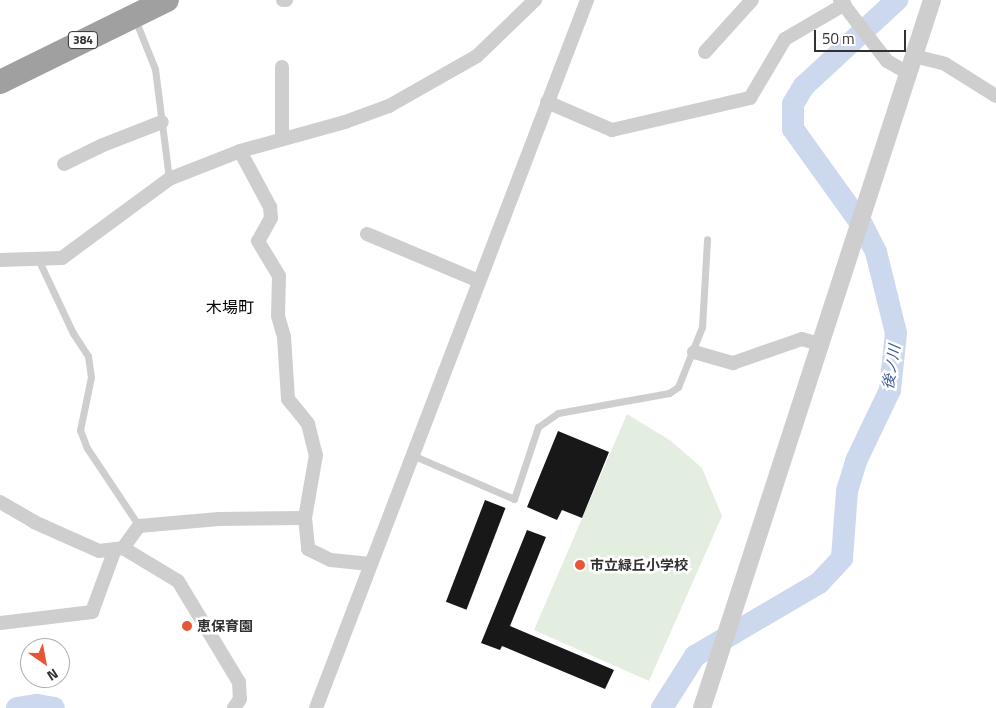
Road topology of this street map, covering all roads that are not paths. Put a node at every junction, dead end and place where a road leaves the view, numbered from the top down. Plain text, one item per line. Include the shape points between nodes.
1 (167, 0) edge
2 (535, 0) edge
3 (587, 0) edge
4 (752, 0) edge
5 (932, 0) edge
6 (843, 2) edge
7 (134, 11) junction
8 (705, 52) dead end
9 (911, 64) junction
10 (282, 67) dead end
11 (0, 82) edge
12 (996, 95) edge
13 (547, 102) junction
14 (162, 122) junction
15 (282, 138) junction
16 (240, 151) junction
17 (64, 164) dead end
18 (169, 179) junction
19 (367, 234) dead end
20 (707, 239) dead end
21 (38, 258) junction
22 (0, 260) edge
23 (479, 281) junction
24 (819, 344) junction
25 (694, 352) junction
26 (412, 455) junction
27 (2, 505) edge
28 (305, 518) junction
29 (139, 526) junction
30 (119, 548) junction
31 (370, 564) junction
32 (0, 623) edge
33 (234, 708) edge
34 (316, 708) edge
35 (702, 708) edge

1 - 7 highway, 384
2 - 15 street via 477,56 389,106 345,122
3 - 13 street
4 - 8 street
5 - 9 street
6 - 9 street via 887,61
6 - 13 street via 785,39 750,98 612,130
7 - 11 highway, 384
7 - 14 lane via 155,69
9 - 12 street via 945,64
9 - 24 street
10 - 15 street
13 - 23 street
14 - 17 street via 103,144
14 - 18 lane
15 - 16 street
16 - 18 street
16 - 28 street via 270,207 271,218 258,241 279,276 278,316 284,337 288,399 308,424 316,455
18 - 21 street via 62,258
19 - 23 street
20 - 25 lane via 702,328
21 - 22 street
21 - 29 lane via 73,333 88,356 91,377 80,430 87,448
23 - 26 street
24 - 25 street via 802,339 733,363
24 - 35 street
25 - 26 lane via 678,387 669,393 558,413 538,427 514,499
26 - 31 street
27 - 30 street via 99,551
28 - 29 street via 220,519
28 - 31 street via 308,549 331,560
29 - 30 street
30 - 32 street via 92,612
30 - 33 street via 178,581 239,682 240,699
31 - 34 street

